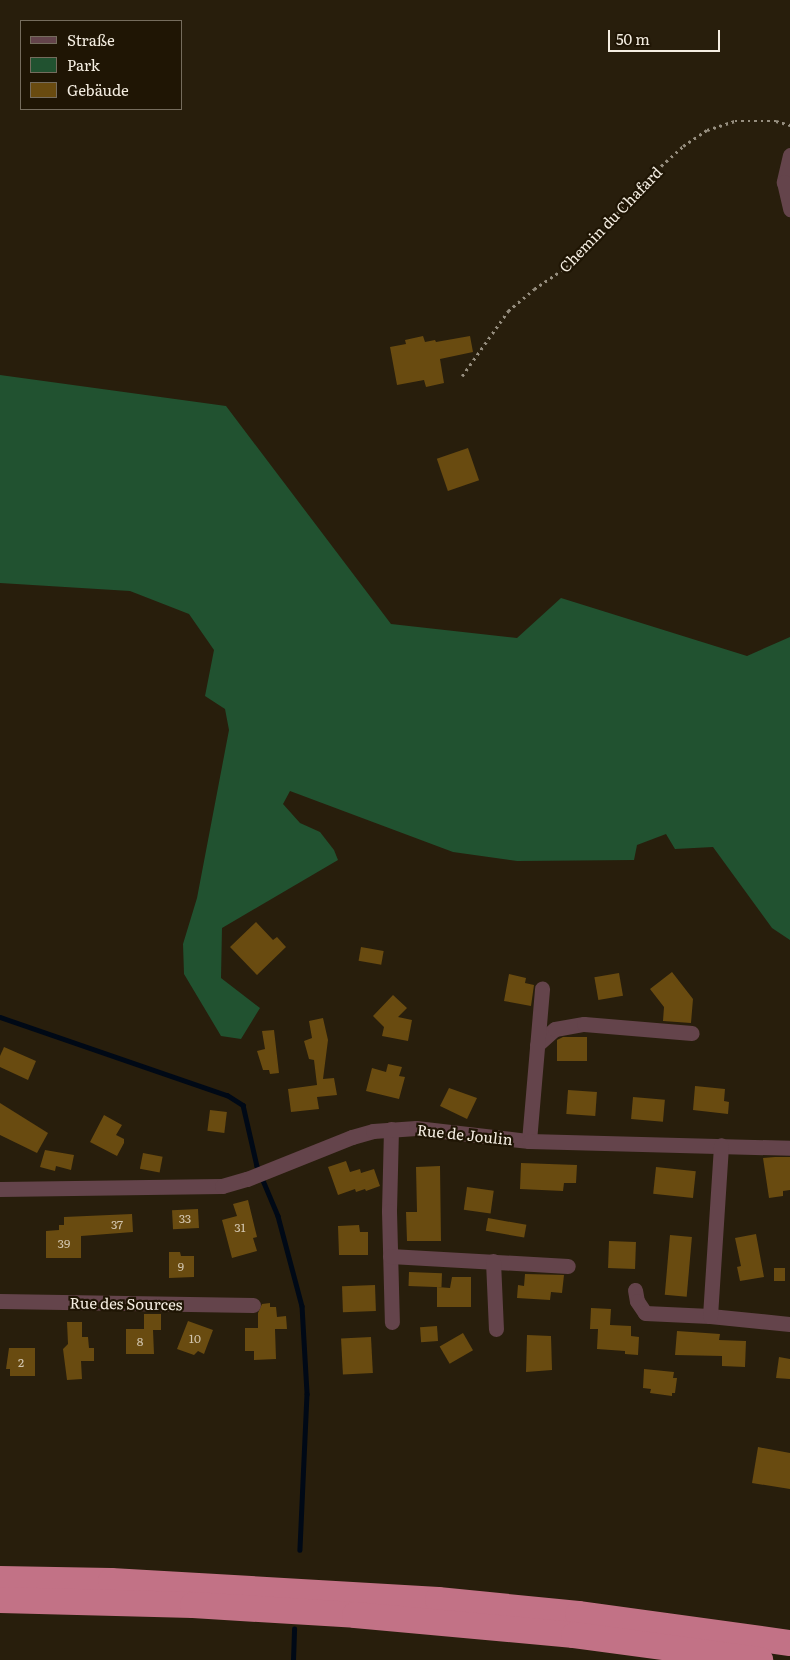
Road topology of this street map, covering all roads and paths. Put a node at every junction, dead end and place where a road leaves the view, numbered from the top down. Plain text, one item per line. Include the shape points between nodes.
1 (790, 125) edge
2 (790, 155) edge
3 (790, 209) edge
4 (462, 376) dead end
5 (542, 989) dead end
6 (692, 1033) dead end
7 (537, 1045) junction
8 (391, 1129) junction
9 (529, 1141) junction
10 (721, 1145) junction
11 (790, 1148) edge
12 (0, 1189) edge
13 (390, 1256) junction
14 (493, 1261) junction
15 (568, 1266) dead end
16 (635, 1290) dead end
17 (0, 1301) edge
18 (253, 1305) dead end
19 (710, 1316) junction
20 (392, 1322) dead end
21 (790, 1324) edge
22 (496, 1329) dead end
23 (0, 1569) edge
24 (0, 1579) edge
25 (332, 1593) junction
26 (0, 1600) edge
27 (790, 1642) edge
28 (760, 1660) edge

1 - 4 path, Chemin du Chafard via 776,121 735,121 707,130 683,146 568,266 508,311
2 - 3 street via 784,182
5 - 7 street
6 - 7 street via 584,1024 555,1029
7 - 9 street
8 - 9 street, Rue de Joulin via 434,1128
8 - 12 street, Rue de Joulin via 352,1136 259,1175 209,1188
8 - 13 street
9 - 10 street, Rue de Joulin
10 - 11 street, Rue de Joulin
10 - 19 street
13 - 14 street
13 - 20 street
14 - 15 street
14 - 22 street
16 - 19 street via 637,1301 645,1313
17 - 18 street, Rue des Sources
19 - 21 street
23 - 25 highway via 284,1580
24 - 25 highway via 111,1581
25 - 27 highway via 578,1614
26 - 28 highway via 193,1605 355,1615 564,1634

